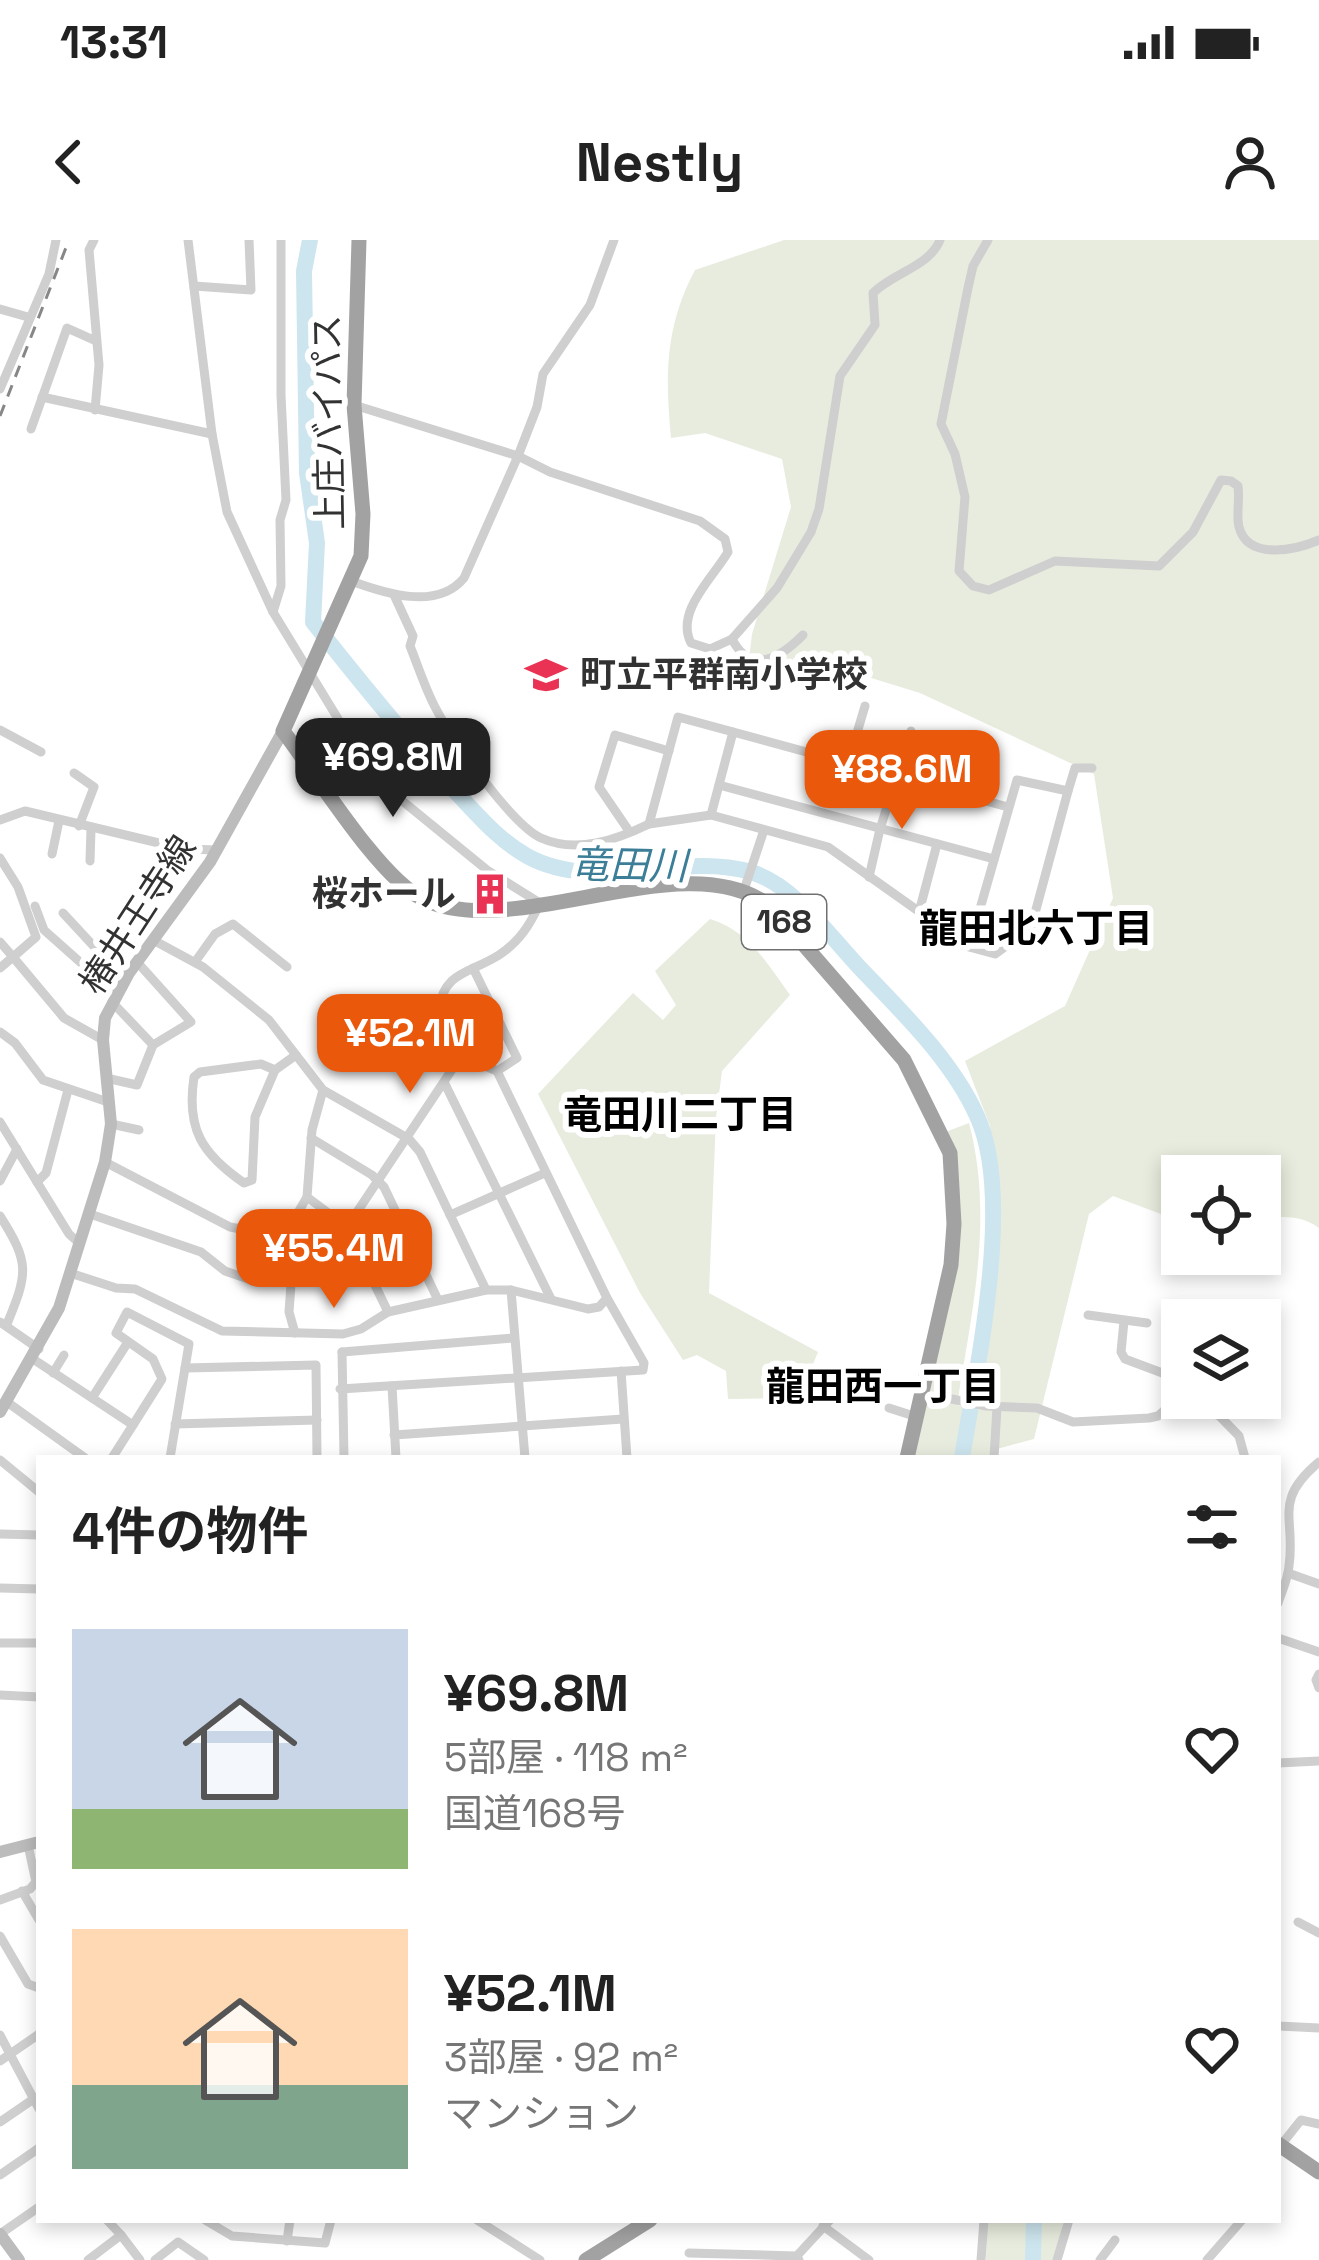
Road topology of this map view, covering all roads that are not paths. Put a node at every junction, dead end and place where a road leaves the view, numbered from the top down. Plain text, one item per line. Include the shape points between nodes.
1 (56, 240) edge
2 (94, 240) edge
3 (188, 240) edge
4 (249, 240) edge
5 (281, 240) edge
6 (359, 240) edge
7 (614, 240) edge
8 (940, 240) edge
9 (988, 240) edge
10 (194, 286) junction
11 (0, 309) edge
12 (28, 317) junction
13 (96, 341) junction
14 (0, 389) edge
15 (42, 397) junction
16 (354, 405) junction
17 (95, 410) junction
18 (31, 429) dead end
19 (212, 434) junction
20 (518, 456) junction
21 (1319, 540) edge
22 (348, 588) junction
23 (395, 597) junction
24 (273, 612) junction
25 (803, 635) dead end
26 (732, 639) junction
27 (310, 674) junction
28 (865, 706) dead end
29 (0, 730) edge
30 (283, 731) junction
31 (911, 731) dead end
32 (733, 732) junction
33 (669, 751) junction
34 (41, 752) dead end
35 (848, 764) junction
36 (1091, 768) dead end
37 (74, 773) dead end
38 (895, 776) junction
39 (718, 785) junction
40 (1068, 791) junction
41 (1007, 807) junction
42 (711, 815) junction
43 (0, 820) edge
44 (59, 821) junction
45 (649, 824) junction
46 (85, 828) junction
47 (880, 829) junction
48 (764, 830) junction
49 (629, 831) junction
50 (937, 844) junction
51 (218, 850) junction
52 (52, 854) dead end
53 (0, 858) edge
54 (994, 859) junction
55 (90, 861) dead end
56 (869, 878) junction
57 (747, 885) junction
58 (540, 903) junction
59 (35, 906) dead end
60 (919, 912) junction
61 (63, 913) dead end
62 (155, 941) junction
63 (0, 942) edge
64 (970, 947) junction
65 (13, 957) junction
66 (195, 962) junction
67 (287, 967) dead end
68 (0, 968) edge
69 (134, 968) junction
70 (473, 968) junction
71 (114, 998) junction
72 (0, 1032) edge
73 (103, 1040) junction
74 (152, 1045) junction
75 (296, 1055) junction
76 (460, 1056) junction
77 (274, 1070) junction
78 (497, 1071) junction
79 (106, 1078) junction
80 (445, 1084) junction
81 (68, 1090) junction
82 (323, 1090) junction
83 (109, 1102) junction
84 (0, 1121) edge
85 (111, 1124) junction
86 (139, 1130) dead end
87 (311, 1138) junction
88 (409, 1139) junction
89 (16, 1149) junction
90 (105, 1162) junction
91 (545, 1173) junction
92 (0, 1180) edge
93 (37, 1182) junction
94 (380, 1182) junction
95 (500, 1193) junction
96 (307, 1197) junction
97 (90, 1214) junction
98 (450, 1215) junction
99 (1, 1221) edge
100 (347, 1227) junction
101 (265, 1234) junction
102 (294, 1239) junction
103 (80, 1244) junction
104 (364, 1265) junction
105 (70, 1273) junction
106 (291, 1281) junction
107 (486, 1290) junction
108 (511, 1290) junction
109 (551, 1298) junction
110 (607, 1298) junction
111 (438, 1300) junction
112 (388, 1312) junction
113 (1088, 1316) dead end
114 (1124, 1321) junction
115 (4, 1323) edge
116 (1147, 1323) dead end
117 (295, 1333) junction
118 (343, 1334) junction
119 (513, 1339) junction
120 (128, 1342) junction
121 (342, 1352) junction
122 (36, 1354) junction
123 (64, 1355) dead end
124 (185, 1368) junction
125 (621, 1371) junction
126 (53, 1372) junction
127 (1161, 1372) edge
128 (519, 1378) junction
129 (392, 1386) junction
130 (340, 1389) junction
131 (92, 1398) junction
132 (947, 1398) dead end
133 (3, 1407) edge
134 (991, 1407) junction
135 (889, 1408) dead end
136 (1161, 1413) edge
137 (914, 1417) junction
138 (623, 1419) junction
139 (1221, 1419) edge
140 (317, 1420) junction
141 (175, 1424) junction
142 (133, 1425) junction
143 (523, 1427) junction
144 (394, 1435) junction
145 (80, 1455) edge
146 (114, 1455) edge
147 (170, 1455) edge
148 (317, 1455) edge
149 (344, 1455) edge
150 (396, 1455) edge
151 (525, 1455) edge
152 (627, 1455) edge
153 (908, 1455) edge
154 (994, 1455) edge
155 (1244, 1455) edge
156 (0, 1460) edge
157 (1319, 1462) edge
158 (36, 1490) edge
159 (1282, 1506) edge
160 (0, 1534) edge
161 (36, 1535) edge
162 (1284, 1551) edge
163 (1288, 1574) junction
164 (1319, 1584) edge
165 (0, 1588) edge
166 (36, 1589) edge
167 (1281, 1594) edge
168 (1281, 1639) edge
169 (0, 1643) edge
170 (36, 1643) edge
171 (1319, 1652) edge
172 (1319, 1674) edge
173 (1319, 1688) edge
174 (0, 1695) edge
175 (36, 1697) edge
176 (1319, 1761) edge
177 (1281, 1762) edge
178 (33, 1844) edge
179 (0, 1852) edge
180 (22, 1891) junction
181 (0, 1900) edge
182 (36, 1914) edge
183 (1298, 1922) dead end
184 (1319, 1933) edge
185 (0, 1936) edge
186 (36, 1987) edge
187 (1281, 2026) edge
188 (1319, 2028) edge
189 (0, 2035) edge
190 (36, 2037) edge
191 (11, 2053) junction
192 (0, 2061) edge
193 (36, 2098) edge
194 (36, 2101) edge
195 (0, 2122) edge
196 (1319, 2125) edge
197 (1281, 2150) edge
198 (36, 2151) edge
199 (1319, 2173) edge
200 (0, 2175) edge
201 (36, 2209) edge
202 (110, 2223) edge
203 (210, 2223) edge
204 (290, 2223) edge
205 (330, 2223) edge
206 (482, 2223) edge
207 (645, 2223) edge
208 (824, 2223) edge
209 (984, 2223) edge
210 (1068, 2223) edge
211 (1239, 2223) edge
212 (0, 2234) edge
213 (121, 2235) junction
214 (287, 2240) junction
215 (1115, 2240) dead end
216 (689, 2253) dead end
217 (796, 2258) edge
218 (1061, 2259) edge
219 (20, 2260) edge
220 (88, 2260) edge
221 (140, 2260) edge
222 (155, 2260) edge
223 (204, 2260) edge
224 (540, 2260) edge
225 (586, 2260) edge
226 (869, 2260) edge
227 (981, 2260) edge
228 (1100, 2260) edge
229 (1207, 2260) edge

1 - 12 street
2 - 13 street
3 - 10 street
4 - 10 street via 251,290
5 - 24 street via 286,500
6 - 16 highway, 上庄バイパス
7 - 20 street via 590,305 543,374
8 - 26 street via 873,293 875,325 840,376 811,532
9 - 21 street via 968,288 941,424 965,496 959,571 973,586 989,590 1055,562 1159,566 1193,532 1221,480 1238,486 1246,540 1280,550
10 - 19 street
11 - 12 street
12 - 14 street
13 - 15 street via 67,328
13 - 17 street
15 - 17 street
15 - 18 street
16 - 20 street
16 - 22 highway, 上庄バイパス via 364,530
17 - 19 street
19 - 24 street via 227,512
20 - 23 street via 457,586
20 - 26 street via 700,521 725,539 728,552 684,628 703,649
22 - 23 street
22 - 27 highway, 上庄バイパス
23 - 49 street via 436,708 515,815 542,838 592,847
24 - 27 street
25 - 26 street via 770,661 755,662
27 - 30 highway, 上庄バイパス
27 - 58 street via 389,790
28 - 35 street
29 - 34 street
30 - 51 main road, 椿井王寺線
30 - 58 highway, 168 via 384,870 420,898 467,912
31 - 38 street
32 - 33 street via 678,717
32 - 35 street
32 - 39 street
33 - 45 street
33 - 49 street via 614,735 599,788
35 - 38 street
36 - 40 street via 1075,768
37 - 46 street via 94,787
38 - 41 street
38 - 47 street
39 - 42 street
39 - 47 street
40 - 41 street via 1017,780
40 - 64 street via 1030,928 995,954
41 - 54 street
42 - 45 street
42 - 48 street
43 - 44 street via 25,811
44 - 46 street
44 - 52 street
45 - 49 street
46 - 51 street
46 - 55 street
47 - 50 street
47 - 56 street
48 - 56 street via 828,848
48 - 57 street
50 - 54 street
50 - 60 street
51 - 62 main road, 椿井王寺線
53 - 65 street via 36,937
54 - 64 street
56 - 60 street
57 - 58 highway, 168 via 651,887
57 - 137 highway, 168 via 904,1060 950,1153 951,1264
58 - 70 street via 514,943
59 - 71 street via 44,930
60 - 64 street
61 - 69 street via 100,953
62 - 66 street
62 - 69 main road, 椿井王寺線
63 - 65 street
65 - 68 street
65 - 73 street via 64,1018
66 - 67 street via 233,924
66 - 75 street via 269,1020
69 - 71 main road, 椿井王寺線
69 - 74 street via 191,1022
70 - 76 street via 447,982 439,1009
70 - 78 street via 518,1058
71 - 73 main road, 椿井王寺線
71 - 74 street
72 - 81 street via 44,1080
73 - 79 main road, 椿井王寺線
74 - 79 street via 137,1085
75 - 77 street
75 - 82 street
76 - 78 street
76 - 80 street
77 - 77 street via 261,1064 194,1077 192,1118 209,1157 244,1183 252,1180 255,1118
78 - 91 street
79 - 83 main road, 椿井王寺線
80 - 88 street
80 - 95 street
81 - 83 street
81 - 93 street
82 - 87 street
82 - 88 street
83 - 85 main road, 椿井王寺線
84 - 89 street
85 - 86 street
85 - 90 main road, 椿井王寺線
87 - 94 street
87 - 96 street
88 - 94 street
88 - 98 street
89 - 92 street
89 - 93 street
90 - 97 main road, 椿井王寺線
90 - 101 street via 230,1227
91 - 95 street
91 - 110 street
93 - 103 street
94 - 100 street
94 - 111 street
95 - 98 street
95 - 109 street
96 - 100 street
96 - 102 street
97 - 101 street via 201,1252 257,1282
97 - 103 main road, 椿井王寺線
98 - 107 street
99 - 115 street via 26,1268
100 - 104 street
101 - 102 street
102 - 106 street
103 - 105 main road, 椿井王寺線
104 - 106 street via 335,1281
104 - 112 street
105 - 117 street via 135,1289 222,1331
105 - 122 main road, 椿井王寺線
106 - 117 street
107 - 108 street
107 - 111 street
108 - 109 street
108 - 119 street
109 - 110 street via 588,1309
110 - 125 street via 644,1363 643,1370
111 - 112 street
112 - 118 street
113 - 114 street
114 - 116 street
114 - 127 street via 1125,1359
115 - 122 street
117 - 118 street
118 - 121 street
119 - 121 street
119 - 128 street
120 - 124 street via 116,1333 127,1312 188,1344
120 - 131 street
120 - 142 street via 158,1365 162,1379
121 - 130 street
122 - 126 street
122 - 133 main road, 椿井王寺線
123 - 126 street
124 - 140 street via 316,1366
124 - 141 street
125 - 128 street
125 - 138 street
126 - 131 street
128 - 129 street
128 - 143 street
129 - 130 street
129 - 144 street
130 - 149 street
131 - 142 street
132 - 134 street
133 - 145 street
134 - 136 street via 1037,1408 1073,1422
134 - 154 street
135 - 137 street
137 - 153 highway, 168
138 - 143 street
138 - 152 street
139 - 155 street
140 - 141 street
140 - 148 street
141 - 147 street
142 - 146 street
143 - 144 street
143 - 151 street
144 - 150 street
156 - 158 street
157 - 159 street
159 - 162 street
160 - 161 street
162 - 163 street
163 - 164 street
163 - 167 street
165 - 166 street
168 - 171 street
169 - 170 street
172 - 173 street
174 - 175 street
176 - 177 street
178 - 179 main road
178 - 180 street via 36,1882
180 - 181 street
180 - 182 street
183 - 184 street
185 - 186 street
187 - 188 street
189 - 191 street
190 - 191 street
191 - 192 street
191 - 193 street
194 - 195 street
196 - 197 street via 1301,2120
197 - 199 highway
198 - 200 street
201 - 212 street
202 - 213 street
203 - 214 street via 232,2236
204 - 214 street
205 - 214 street via 325,2243
206 - 224 street
207 - 225 highway
208 - 217 street
208 - 226 street
209 - 227 street
210 - 218 street
211 - 229 street
212 - 219 main road
213 - 220 street
213 - 221 street
215 - 228 street
216 - 217 street
222 - 223 street via 178,2242

